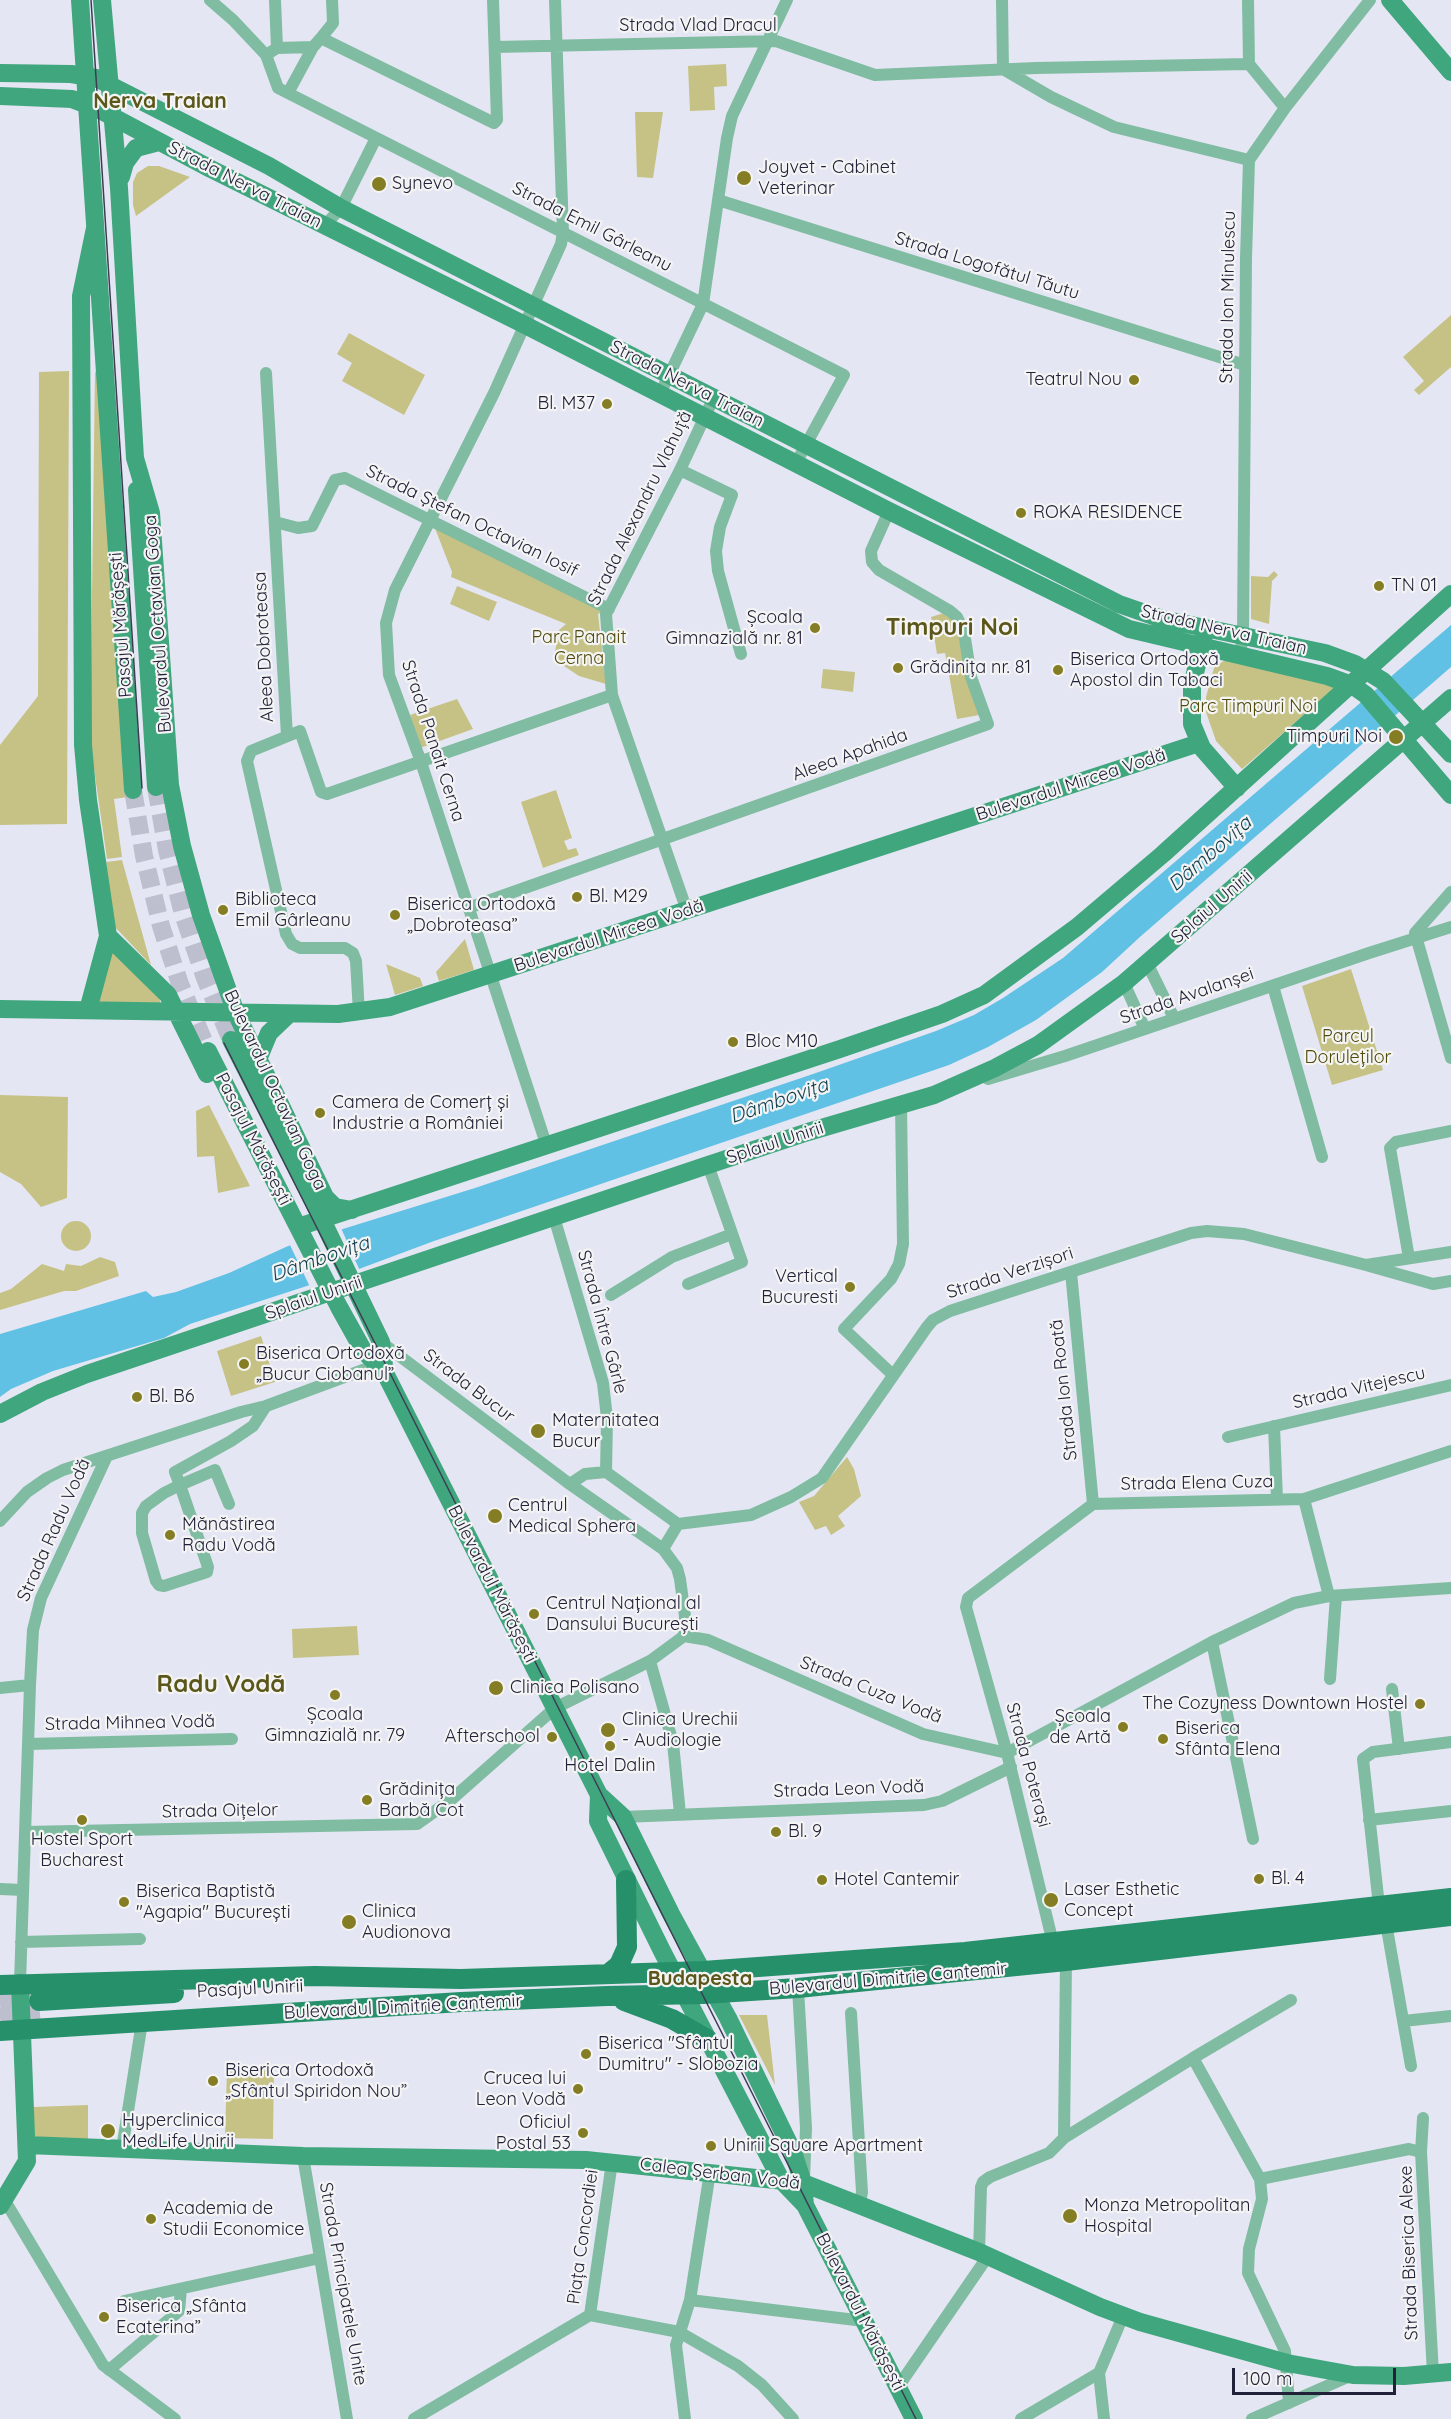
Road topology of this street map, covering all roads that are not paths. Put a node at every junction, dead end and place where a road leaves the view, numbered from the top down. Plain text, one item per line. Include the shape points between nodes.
1 (80, 0) edge
2 (102, 0) edge
3 (210, 0) edge
4 (275, 0) edge
5 (332, 0) edge
6 (494, 0) edge
7 (555, 0) edge
8 (787, 0) edge
9 (1002, 0) edge
10 (1248, 0) edge
11 (1370, 0) edge
12 (1390, 0) edge
13 (768, 40) junction
14 (317, 42) junction
15 (556, 45) junction
16 (495, 47) junction
17 (271, 52) junction
18 (1249, 64) junction
19 (1003, 69) junction
20 (1451, 72) edge
21 (0, 73) edge
22 (86, 75) junction
23 (109, 85) junction
24 (288, 93) junction
25 (0, 96) edge
26 (87, 104) junction
27 (1285, 108) junction
28 (112, 116) junction
29 (376, 138) junction
30 (159, 142) junction
31 (1249, 160) junction
32 (118, 188) junction
33 (718, 200) junction
34 (341, 208) junction
35 (324, 226) junction
36 (95, 228) junction
37 (563, 232) junction
38 (703, 304) junction
39 (534, 305) junction
40 (525, 325) junction
41 (1245, 365) junction
42 (266, 373) dead end
43 (669, 374) junction
44 (660, 394) junction
45 (714, 397) junction
46 (705, 417) junction
47 (806, 445) junction
48 (135, 458) junction
49 (796, 463) junction
50 (680, 470) junction
51 (889, 511) junction
52 (431, 518) junction
53 (275, 522) junction
54 (1451, 594) edge
55 (609, 609) junction
56 (1207, 627) junction
57 (1243, 635) junction
58 (1201, 647) junction
59 (741, 654) dead end
60 (1240, 655) junction
61 (1366, 670) junction
62 (1359, 690) junction
63 (612, 695) junction
64 (1451, 698) edge
65 (1416, 718) junction
66 (1399, 733) junction
67 (287, 736) junction
68 (1199, 743) junction
69 (1450, 750) edge
70 (421, 762) junction
71 (1426, 766) junction
72 (156, 787) tunnel mouth
73 (1237, 788) junction
74 (1449, 788) edge
75 (133, 790) tunnel mouth
76 (664, 840) junction
77 (1451, 892) edge
78 (468, 908) junction
79 (687, 911) junction
80 (1451, 927) edge
81 (108, 936) junction
82 (1415, 938) junction
83 (1147, 963) junction
84 (491, 975) junction
85 (1125, 983) junction
86 (1273, 986) junction
87 (0, 1009) edge
88 (88, 1010) junction
89 (176, 1012) junction
90 (236, 1013) junction
91 (359, 1013) junction
92 (289, 1014) junction
93 (1174, 1018) junction
94 (1145, 1029) junction
95 (231, 1040) tunnel mouth
96 (208, 1051) tunnel mouth
97 (259, 1057) junction
98 (1451, 1058) edge
99 (934, 1095) junction
100 (901, 1105) junction
101 (1451, 1131) edge
102 (547, 1147) junction
103 (1322, 1157) dead end
104 (708, 1165) junction
105 (325, 1197) junction
106 (352, 1210) junction
107 (554, 1217) junction
108 (325, 1226) junction
109 (301, 1233) junction
110 (732, 1233) junction
111 (1451, 1252) edge
112 (1409, 1258) junction
113 (1366, 1265) junction
114 (1071, 1272) junction
115 (351, 1280) junction
116 (1451, 1281) edge
117 (688, 1284) dead end
118 (329, 1288) junction
119 (611, 1295) dead end
120 (381, 1342) junction
121 (404, 1361) junction
122 (382, 1367) junction
123 (893, 1375) junction
124 (1451, 1385) edge
125 (266, 1406) junction
126 (0, 1414) edge
127 (1274, 1426) junction
128 (1228, 1437) dead end
129 (1451, 1451) edge
130 (107, 1456) junction
131 (606, 1472) junction
132 (570, 1484) junction
133 (180, 1485) junction
134 (1277, 1499) junction
135 (1304, 1499) junction
136 (229, 1504) dead end
137 (1094, 1504) junction
138 (0, 1521) edge
139 (678, 1524) junction
140 (663, 1549) junction
141 (1451, 1588) edge
142 (1332, 1596) junction
143 (684, 1635) junction
144 (1212, 1642) junction
145 (650, 1661) junction
146 (1330, 1679) dead end
147 (30, 1685) junction
148 (0, 1688) edge
149 (1392, 1689) dead end
150 (555, 1708) junction
151 (232, 1739) dead end
152 (1451, 1742) edge
153 (28, 1744) junction
154 (1399, 1749) junction
155 (1007, 1753) junction
156 (1011, 1767) junction
157 (598, 1795) junction
158 (1451, 1811) edge
159 (680, 1814) junction
160 (623, 1817) junction
161 (1369, 1820) junction
162 (25, 1832) junction
163 (1253, 1839) dead end
164 (626, 1880) junction
165 (0, 1889) edge
166 (23, 1890) junction
167 (1451, 1899) edge
168 (1382, 1915) junction
169 (1451, 1916) edge
170 (140, 1939) dead end
171 (21, 1942) junction
172 (1053, 1942) junction
173 (1066, 1962) junction
174 (703, 1971) junction
175 (673, 1972) junction
176 (608, 1974) junction
177 (462, 1979) junction
178 (20, 1983) junction
179 (0, 1985) edge
180 (798, 1988) junction
181 (715, 1994) junction
182 (685, 1995) junction
183 (607, 1996) junction
184 (1291, 2000) dead end
185 (461, 2002) junction
186 (851, 2013) dead end
187 (1451, 2016) edge
188 (1403, 2021) junction
189 (142, 2022) junction
190 (22, 2029) junction
191 (0, 2031) edge
192 (707, 2039) junction
193 (1193, 2058) junction
194 (1411, 2066) dead end
195 (1423, 2118) dead end
196 (1064, 2138) junction
197 (27, 2145) junction
198 (122, 2149) junction
199 (1421, 2152) junction
200 (303, 2156) junction
201 (612, 2162) junction
202 (710, 2172) junction
203 (1260, 2179) junction
204 (781, 2180) junction
205 (804, 2183) junction
206 (2, 2203) edge
207 (860, 2204) junction
208 (805, 2205) junction
209 (983, 2254) junction
210 (320, 2258) junction
211 (181, 2289) junction
212 (690, 2300) junction
213 (123, 2301) dead end
214 (590, 2315) junction
215 (1123, 2316) junction
216 (864, 2321) junction
217 (679, 2332) junction
218 (1287, 2363) junction
219 (109, 2370) junction
220 (1451, 2372) edge
221 (1099, 2373) junction
222 (1432, 2374) junction
223 (1353, 2375) junction
224 (898, 2387) junction
225 (1289, 2403) junction
226 (175, 2419) edge
227 (346, 2419) edge
228 (414, 2419) edge
229 (685, 2419) edge
230 (793, 2419) edge
231 (914, 2419) edge
232 (1021, 2419) edge
233 (1104, 2419) edge
234 (1251, 2419) edge

1 - 22 main road
2 - 23 main road, Bulevardul Octavian Goga
3 - 17 street
4 - 17 street, Strada Emil Gârleanu
5 - 14 street via 333,24
6 - 16 street
7 - 15 street, Strada Panait Cerna
8 - 13 street
9 - 19 street
10 - 18 street
11 - 27 street
12 - 20 main road
13 - 15 street, Strada Vlad Dracul
13 - 19 street, Strada Vlad Dracul via 875,75
13 - 33 street via 732,116
14 - 16 street via 494,123
14 - 17 street
14 - 24 street
15 - 16 street, Strada Vlad Dracul
15 - 37 street, Strada Panait Cerna
17 - 24 street, Strada Emil Gârleanu via 278,88
18 - 19 street, Strada Vlad Dracul
18 - 27 street
19 - 31 street via 1114,127
21 - 22 main road, Strada Nerva Traian
22 - 23 main road, Strada Nerva Traian
22 - 26 main road
23 - 28 main road, Bulevardul Octavian Goga
23 - 34 main road, Strada Nerva Traian via 269,166
24 - 29 street, Strada Emil Gârleanu
25 - 26 main road, Strada Nerva Traian via 65,98
26 - 28 main road, Strada Nerva Traian
26 - 36 main road
27 - 31 street
28 - 30 main road, Strada Nerva Traian
28 - 32 main road, Bulevardul Octavian Goga
29 - 34 street
29 - 37 street, Strada Emil Gârleanu
30 - 32 main road via 143,145 129,155
30 - 35 main road, Strada Nerva Traian
31 - 41 street, Strada Ion Minulescu
32 - 48 main road, Bulevardul Octavian Goga
33 - 38 street
33 - 41 street, Strada Logofătul Tăutu
34 - 35 street
34 - 39 main road, Strada Nerva Traian
35 - 40 main road, Strada Nerva Traian
36 - 75 main road, Pasajul Mărășești
36 - 81 main road via 81,296 83,745
37 - 38 street, Strada Emil Gârleanu
37 - 39 street, Strada Panait Cerna via 557,256
38 - 43 street
38 - 47 street, Strada Emil Gârleanu via 844,375
39 - 40 street, Strada Panait Cerna
39 - 43 main road, Strada Nerva Traian
40 - 44 main road, Strada Nerva Traian
40 - 52 street, Strada Panait Cerna
41 - 57 street, Strada Ion Minulescu
42 - 53 street, Aleea Dobroteasa
43 - 44 street
43 - 45 main road, Strada Nerva Traian
44 - 46 main road, Strada Nerva Traian
45 - 46 street, Strada Alexandru Vlahuță
45 - 47 main road, Strada Nerva Traian
46 - 49 main road, Strada Nerva Traian
46 - 50 street, Strada Alexandru Vlahuță
47 - 49 street, Strada Emil Gârleanu
47 - 56 main road, Strada Nerva Traian via 1119,604 1162,619
48 - 72 main road, Pasajul Mărășești
48 - 90 main road, Bulevardul Octavian Goga via 151,513 170,785 201,915
49 - 51 main road, Strada Nerva Traian
50 - 55 street, Strada Alexandru Vlahuță
50 - 59 street via 732,495 716,551
51 - 58 main road, Strada Nerva Traian via 1129,629
51 - 76 street, Aleea Apahida via 871,551 872,562 957,618 964,632 971,677 988,724
52 - 53 street, Strada Ștefan Octavian Iosif via 342,477 335,480 312,526 298,528
52 - 55 street, Strada Ștefan Octavian Iosif
52 - 70 street, Strada Panait Cerna via 395,590 386,623 389,675
53 - 67 street, Aleea Dobroteasa
54 - 61 main road
55 - 63 street, Strada Alexandru Vlahuță via 606,614
56 - 57 main road, Strada Nerva Traian
56 - 58 main road
57 - 60 street, Strada Ion Minulescu
57 - 61 main road, Strada Nerva Traian via 1325,653
58 - 60 main road, Strada Nerva Traian
58 - 68 main road via 1190,701
60 - 62 main road, Strada Nerva Traian via 1327,676
61 - 62 main road
61 - 65 main road, Strada Nerva Traian via 1383,681
62 - 66 main road
62 - 73 main road
63 - 70 street
63 - 76 street, Strada Alexandru Vlahuță
64 - 65 main road, Splaiul Unirii
65 - 66 main road, Splaiul Unirii
65 - 69 main road, Strada Nerva Traian
66 - 71 main road
66 - 83 main road, Splaiul Unirii
67 - 70 street via 300,731 323,794
67 - 91 street, Aleea Dobroteasa via 251,751 248,761 286,934 300,948 345,948 353,953
68 - 73 main road
68 - 79 main road, Bulevardul Mircea Vodă
69 - 71 main road
70 - 78 street, Strada Panait Cerna
71 - 74 main road
73 - 102 main road via 1084,921 1025,968 964,1006
76 - 78 street, Aleea Apahida
76 - 79 street, Strada Alexandru Vlahuță
77 - 82 street via 1416,929
78 - 84 street, Strada Panait Cerna
79 - 84 main road, Bulevardul Mircea Vodă
80 - 82 street, Strada Avalanșei
81 - 88 main road
81 - 89 main road via 168,995
82 - 86 street, Strada Avalanșei
82 - 98 street
83 - 85 main road, Splaiul Unirii
83 - 93 street
84 - 91 main road, Bulevardul Mircea Vodă via 402,1004
84 - 102 street, Strada Panait Cerna
85 - 94 street
85 - 99 main road, Splaiul Unirii via 1015,1058
86 - 93 street, Strada Avalanșei
86 - 103 street
87 - 88 main road, Bulevardul Mircea Vodă
88 - 89 main road, Bulevardul Mircea Vodă
89 - 90 main road, Bulevardul Mircea Vodă
89 - 109 main road via 277,1214
90 - 92 main road, Bulevardul Mircea Vodă
90 - 97 main road, Bulevardul Octavian Goga
91 - 92 main road, Bulevardul Mircea Vodă
92 - 97 main road via 269,1033
93 - 94 street, Strada Avalanșei
94 - 99 street, Strada Avalanșei
95 - 108 main road, Pasajul Mărășești
96 - 109 main road, Pasajul Mărășești
97 - 105 main road, Bulevardul Octavian Goga
99 - 100 main road, Splaiul Unirii
100 - 104 main road, Splaiul Unirii
100 - 123 street via 903,1244 899,1264 891,1279 844,1329
101 - 112 street via 1395,1142 1390,1148
102 - 106 main road
104 - 107 main road, Splaiul Unirii
104 - 110 street
105 - 106 main road via 335,1207
105 - 108 main road, Bulevardul Octavian Goga
106 - 108 main road
107 - 115 main road, Splaiul Unirii
107 - 131 street, Strada Între Gârle via 603,1383
108 - 109 main road
108 - 115 main road, Pasajul Mărășești
109 - 118 main road, Pasajul Mărășești
110 - 117 street via 742,1262
110 - 119 street via 672,1257
111 - 112 street, Strada Verzișori
112 - 113 street, Strada Verzișori
113 - 114 street, Strada Verzișori via 1262,1238 1206,1231 1177,1236
113 - 116 street, Strada Verzișori via 1433,1284
114 - 123 street, Strada Verzișori via 941,1315 927,1327
114 - 137 street, Strada Ion Roată
115 - 118 main road, Splaiul Unirii
115 - 120 main road, Bulevardul Mărășești
118 - 122 main road, Bulevardul Mărășești via 363,1350
118 - 126 main road, Splaiul Unirii via 71,1380
120 - 121 street, Strada Bucur
120 - 122 main road, Bulevardul Mărășești
121 - 122 street, Strada Bucur
121 - 132 street, Strada Bucur
122 - 125 street, Strada Radu Vodă
122 - 150 main road, Bulevardul Mărășești
123 - 139 street, Strada Verzișori via 832,1466 815,1483 751,1515
124 - 127 street, Strada Vitejescu
125 - 130 street, Strada Radu Vodă
125 - 133 street via 253,1426 175,1472
127 - 128 street, Strada Vitejescu
127 - 134 street, Strada Vitejescu
129 - 135 street, Strada Elena Cuza
130 - 138 street via 47,1478 18,1500
130 - 147 street, Strada Radu Vodă via 37,1609
131 - 132 street via 585,1474
131 - 139 street
132 - 140 street, Strada Bucur
133 - 133 street via 151,1501 142,1513 142,1533 159,1585 207,1572 208,1568
133 - 136 street via 215,1470
134 - 135 street, Strada Elena Cuza
134 - 137 street, Strada Elena Cuza
135 - 142 street
137 - 155 street, Strada Poterași via 968,1598 966,1607
139 - 140 street
140 - 143 street via 680,1580
141 - 142 street
142 - 144 street via 1294,1603
142 - 146 street
143 - 145 street
143 - 155 street, Strada Cuza Vodă via 708,1641 923,1734
144 - 155 street
144 - 163 street
145 - 150 street
145 - 159 street via 673,1743
147 - 148 street
147 - 153 street, Strada Radu Vodă
149 - 154 street
150 - 157 main road, Bulevardul Mărășești
150 - 162 street, Strada Oițelor via 452,1799 417,1824
151 - 153 street, Strada Mihnea Vodă
152 - 154 street
153 - 162 street, Strada Radu Vodă
154 - 161 street via 1371,1752 1363,1759
155 - 156 street, Strada Poterași
156 - 159 street, Strada Leon Vodă via 933,1804
156 - 172 street, Strada Poterași
157 - 160 main road, Bulevardul Mărășești
157 - 164 main road, Bulevardul Mărășești via 598,1821
158 - 161 street
159 - 160 street, Strada Leon Vodă
160 - 174 main road, Bulevardul Mărășești
161 - 168 street
162 - 166 street, Strada Radu Vodă
164 - 175 main road, Bulevardul Mărășești
164 - 176 main road via 627,1947 619,1965
165 - 166 street
166 - 171 street, Strada Radu Vodă
167 - 168 main road, Bulevardul Dimitrie Cantemir
168 - 169 main road, Bulevardul Dimitrie Cantemir
168 - 172 main road, Bulevardul Dimitrie Cantemir
168 - 173 main road, Bulevardul Dimitrie Cantemir
168 - 188 street
170 - 171 street
171 - 178 street, Strada Radu Vodă
172 - 174 main road, Bulevardul Dimitrie Cantemir via 890,1959
173 - 180 main road, Bulevardul Dimitrie Cantemir
173 - 196 street
174 - 175 main road, Bulevardul Dimitrie Cantemir
174 - 181 main road, Bulevardul Mărășești
175 - 176 main road, Bulevardul Dimitrie Cantemir
175 - 182 main road, Bulevardul Mărășești
176 - 177 main road, Bulevardul Dimitrie Cantemir
177 - 178 main road, Bulevardul Dimitrie Cantemir via 315,1976
177 - 185 main road, Pasajul Unirii via 40,2007
178 - 179 main road, Bulevardul Dimitrie Cantemir
178 - 190 main road
180 - 181 main road, Bulevardul Dimitrie Cantemir
180 - 205 street via 806,2128
181 - 182 main road, Bulevardul Dimitrie Cantemir
181 - 205 main road, Bulevardul Mărășești via 793,2152
182 - 183 main road, Bulevardul Dimitrie Cantemir
182 - 192 main road, Bulevardul Mărășești
183 - 185 main road, Bulevardul Dimitrie Cantemir
183 - 192 main road via 672,2019
184 - 193 street
185 - 189 main road, Bulevardul Dimitrie Cantemir
186 - 207 street
187 - 188 street
188 - 194 street
189 - 190 main road, Bulevardul Dimitrie Cantemir
189 - 198 street
190 - 191 main road, Bulevardul Dimitrie Cantemir
190 - 197 main road
192 - 204 main road, Bulevardul Mărășești
193 - 196 street
193 - 203 street
195 - 199 street
196 - 209 street via 1045,2156 983,2182
197 - 198 main road, Calea Șerban Vodă
197 - 206 main road via 26,2164
198 - 200 main road, Calea Șerban Vodă
199 - 203 street, Strada Biserica Alexe via 1409,2149
199 - 222 street, Strada Biserica Alexe
200 - 201 main road, Calea Șerban Vodă
200 - 210 street, Strada Principatele Unite
201 - 202 main road, Calea Șerban Vodă
201 - 214 street, Piața Concordiei
202 - 204 main road, Calea Șerban Vodă
202 - 212 street
203 - 218 street via 1262,2199 1249,2249 1248,2272
204 - 205 main road, Calea Șerban Vodă
204 - 208 main road, Bulevardul Mărășești
205 - 207 main road, Calea Șerban Vodă
205 - 208 main road, Bulevardul Mărășești
206 - 219 street
207 - 209 main road, Calea Șerban Vodă
208 - 216 main road, Bulevardul Mărășești
209 - 215 main road, Calea Șerban Vodă
209 - 224 street
210 - 211 street
210 - 227 street, Strada Principatele Unite
211 - 213 street
211 - 219 street via 179,2311
212 - 216 street
212 - 217 street
214 - 217 street, Piața Concordiei
214 - 228 street
215 - 218 main road, Calea Șerban Vodă
215 - 221 street
216 - 224 main road, Bulevardul Mărășești
217 - 229 street via 676,2355
217 - 230 street, Piața Concordiei via 738,2366
218 - 223 main road, Calea Șerban Vodă
218 - 225 street
219 - 226 street
220 - 222 main road, Calea Șerban Vodă
221 - 232 street
221 - 233 street
222 - 223 main road, Calea Șerban Vodă
223 - 225 street
224 - 231 main road, Bulevardul Mărășești
225 - 234 street

